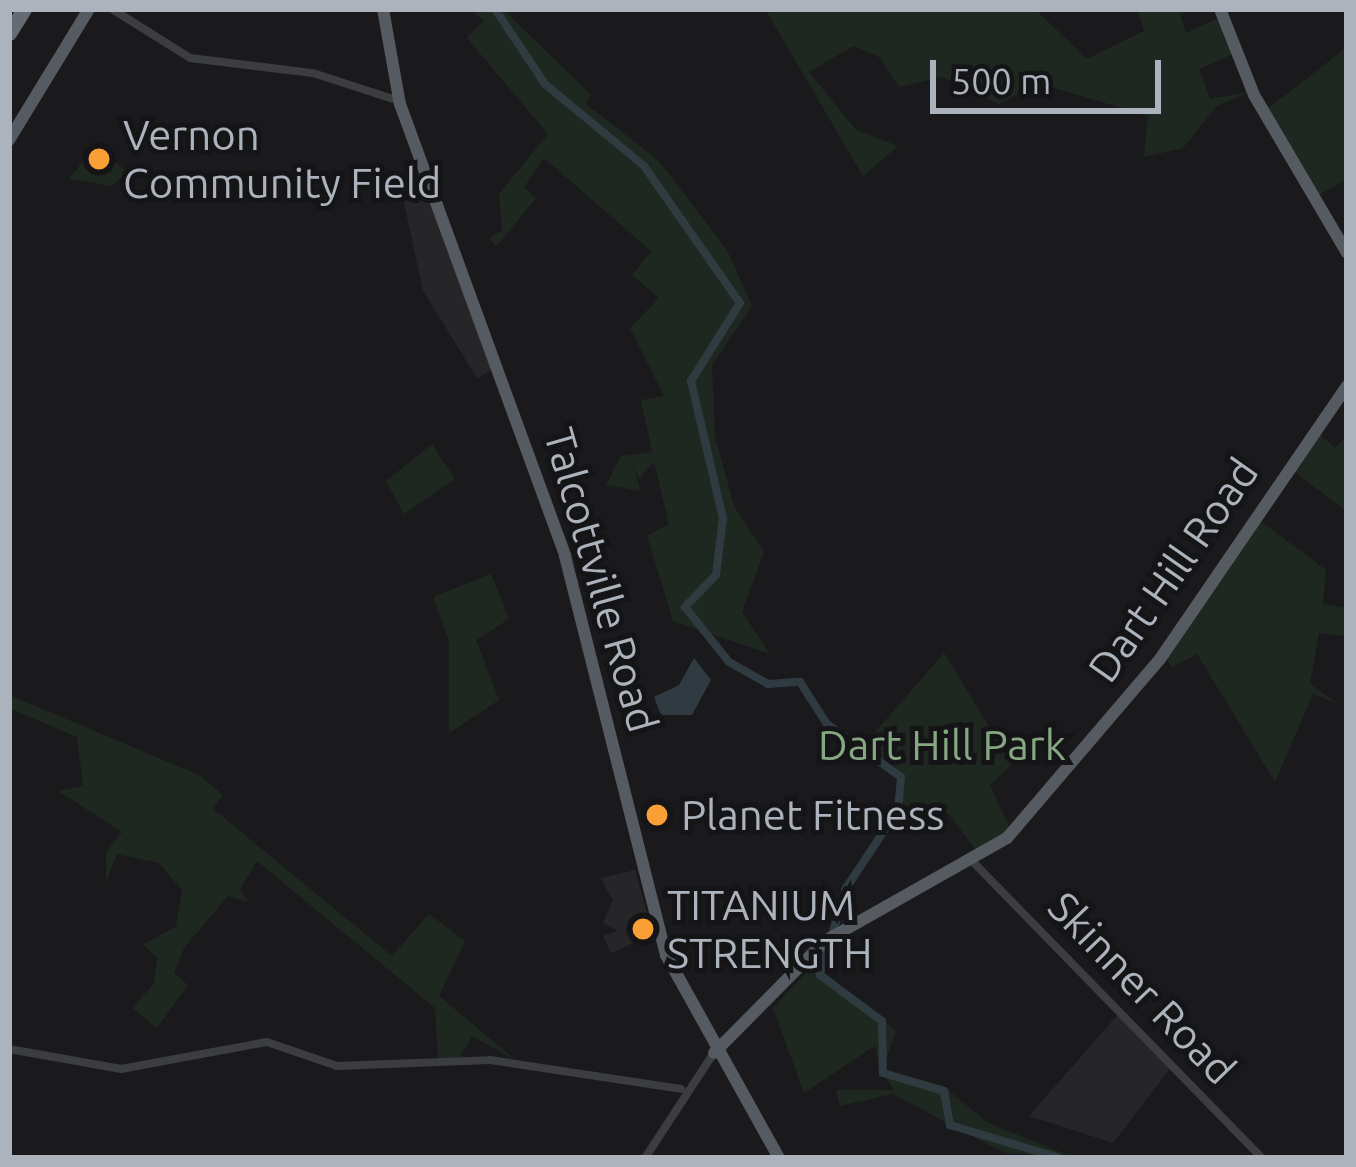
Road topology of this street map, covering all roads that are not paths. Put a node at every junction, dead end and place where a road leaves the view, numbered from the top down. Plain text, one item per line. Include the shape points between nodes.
1 (24, 9) edge
2 (89, 9) edge
3 (112, 9) edge
4 (383, 9) edge
5 (1220, 9) edge
6 (9, 33) edge
7 (399, 101) junction
8 (9, 140) edge
9 (1347, 253) edge
10 (1347, 386) edge
11 (975, 864) junction
12 (9, 1049) edge
13 (714, 1053) junction
14 (681, 1089) junction
15 (645, 1158) edge
16 (779, 1158) edge
17 (1262, 1158) edge

1 - 6 highway
2 - 8 main road
3 - 7 street via 190,58 313,73
4 - 7 main road, Talcottville Road
5 - 9 main road via 1254,95
7 - 13 main road, Talcottville Road via 535,456 665,955
10 - 11 main road, Dart Hill Road via 1160,658
11 - 13 main road, Dart Hill Road via 839,933
11 - 17 street, Skinner Road
12 - 14 street via 122,1069 267,1042 337,1066 490,1060
13 - 14 street
13 - 16 main road, Talcottville Road
14 - 15 street

